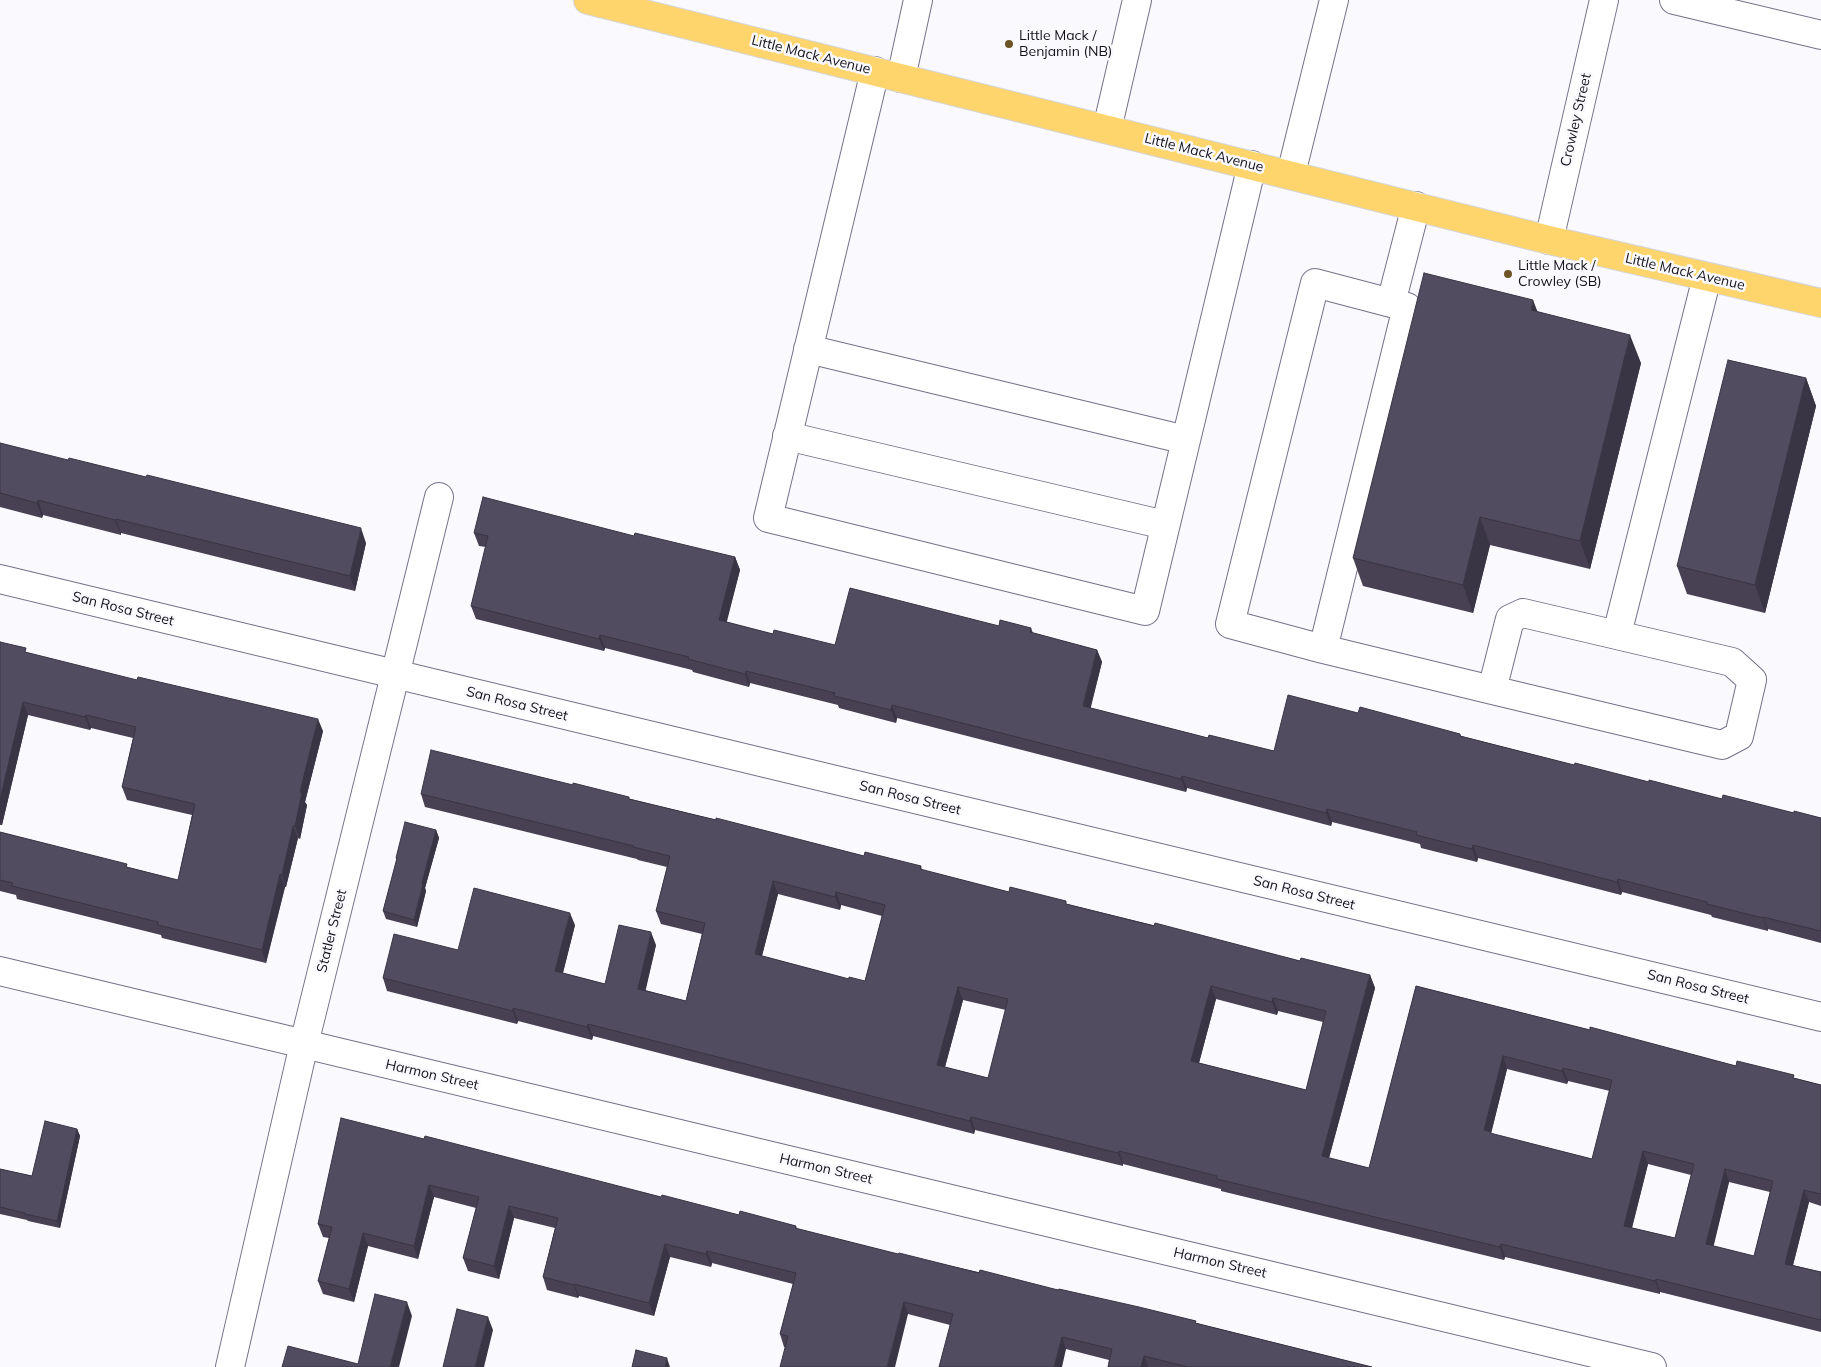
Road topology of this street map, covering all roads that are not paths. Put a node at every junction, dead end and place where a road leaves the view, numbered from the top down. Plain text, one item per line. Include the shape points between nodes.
1 (588, 0) edge
2 (918, 0) edge
3 (1137, 0) edge
4 (1334, 0) edge
5 (1604, 0) edge
6 (1674, 0) edge
7 (1821, 35) edge
8 (875, 72) junction
9 (901, 78) junction
10 (1107, 129) junction
11 (1252, 165) junction
12 (1291, 174) junction
13 (1416, 206) junction
14 (1549, 240) junction
15 (1707, 277) junction
16 (1391, 303) junction
17 (1821, 304) edge
18 (808, 349) junction
19 (787, 436) junction
20 (1186, 440) junction
21 (439, 497) dead end
22 (1165, 525) junction
23 (0, 579) edge
24 (1618, 634) junction
25 (1323, 649) junction
26 (396, 674) junction
27 (1492, 690) junction
28 (0, 971) edge
29 (1821, 1017) edge
30 (304, 1044) junction
31 (230, 1367) edge
32 (1652, 1367) edge

1 - 8 main road, Little Mack Avenue
2 - 9 street
3 - 10 street
4 - 12 street
5 - 14 street, Crowley Street
6 - 7 street
8 - 9 main road, Little Mack Avenue
8 - 18 street
9 - 10 main road, Little Mack Avenue
10 - 11 main road, Little Mack Avenue
11 - 12 main road, Little Mack Avenue
11 - 20 street
12 - 13 main road, Little Mack Avenue
13 - 14 main road, Little Mack Avenue
13 - 16 street
14 - 15 main road, Little Mack Avenue
15 - 17 main road, Little Mack Avenue
15 - 24 street
16 - 25 street via 1407,307
16 - 25 street via 1315,283 1230,624
18 - 19 street
18 - 20 street
19 - 22 street
19 - 22 street via 768,518 1145,611
20 - 22 street
21 - 26 street, Statler Street
23 - 26 street, San Rosa Street
24 - 27 street via 1523,613 1510,619
24 - 27 street via 1732,662 1752,680 1739,736 1722,745
25 - 27 street
26 - 29 street, San Rosa Street
26 - 30 street, Statler Street
28 - 30 street, Harmon Street
30 - 31 street, Statler Street
30 - 32 street, Harmon Street

